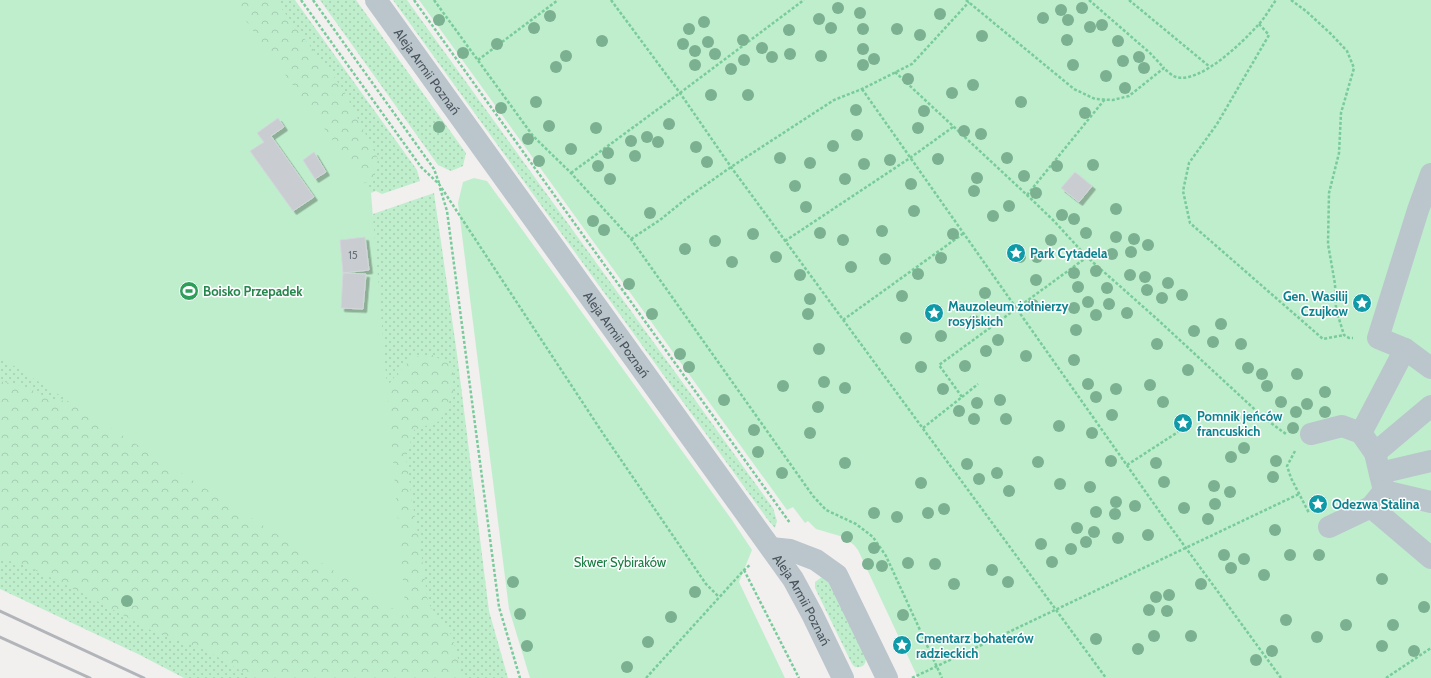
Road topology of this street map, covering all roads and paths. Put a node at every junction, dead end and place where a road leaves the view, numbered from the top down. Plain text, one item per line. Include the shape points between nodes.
1 (301, 0) edge
2 (313, 0) edge
3 (376, 0) edge
4 (414, 0) edge
5 (434, 0) edge
6 (558, 0) edge
7 (611, 0) edge
8 (804, 0) edge
9 (1089, 0) edge
10 (1129, 0) edge
11 (1276, 0) edge
12 (1291, 0) edge
13 (968, 1) edge
14 (1259, 24) junction
15 (478, 60) junction
16 (1210, 67) junction
17 (1164, 68) junction
18 (895, 72) junction
19 (862, 89) junction
20 (680, 93) junction
21 (1105, 99) junction
22 (953, 127) junction
23 (910, 158) junction
24 (730, 167) junction
25 (571, 172) junction
26 (1431, 174) edge
27 (439, 184) junction
28 (1027, 195) junction
29 (1424, 212) edge
30 (964, 233) junction
31 (631, 239) junction
32 (785, 242) junction
33 (1087, 257) junction
34 (1016, 308) junction
35 (843, 320) junction
36 (1344, 335) junction
37 (1378, 338) junction
38 (1405, 349) junction
39 (1431, 368) edge
40 (978, 384) dead end
41 (962, 397) junction
42 (1431, 406) edge
43 (922, 428) junction
44 (1178, 432) dead end
45 (1362, 433) junction
46 (1311, 434) dead end
47 (1287, 435) dead end
48 (1294, 452) dead end
49 (1431, 461) edge
50 (1127, 465) junction
51 (1378, 481) junction
52 (1299, 494) junction
53 (1431, 502) edge
54 (1308, 512) dead end
55 (793, 528) dead end
56 (1329, 528) dead end
57 (1187, 547) junction
58 (771, 548) junction
59 (1431, 558) edge
60 (719, 597) junction
61 (1057, 609) junction
62 (1431, 648) edge
63 (936, 666) junction
64 (520, 678) edge
65 (646, 678) edge
66 (799, 678) edge
67 (843, 678) edge
68 (887, 678) edge
69 (912, 678) edge
70 (942, 678) edge
71 (1106, 678) edge
72 (1281, 678) edge
73 (1386, 678) edge

1 - 27 path via 421,167
2 - 27 path via 434,168
3 - 58 street, Aleja Armii Poznań
4 - 55 path
5 - 15 path
6 - 15 path
7 - 20 path
8 - 20 path
9 - 17 path
10 - 16 path
11 - 14 path
12 - 36 path via 1347,51 1354,68 1341,113 1339,153 1330,193 1328,244 1335,284 1336,310
13 - 18 path via 912,64
13 - 21 path via 1074,89 1094,99
14 - 16 path via 1234,49
14 - 36 path via 1269,35 1217,124 1188,163 1183,191 1190,223 1323,339
15 - 25 path via 533,136
16 - 17 path via 1188,78 1176,77
17 - 21 path via 1129,96
18 - 19 path
18 - 22 path
19 - 23 path
19 - 24 path via 834,100
20 - 24 path
20 - 25 path
21 - 28 path
22 - 23 path
22 - 28 path
23 - 30 path
23 - 32 path
24 - 31 path
24 - 32 path
25 - 31 path
26 - 29 street
27 - 60 path via 604,435 706,584
27 - 64 path via 447,211 499,607
28 - 33 path
29 - 37 street
30 - 34 path
30 - 35 path
31 - 63 path via 813,496 826,510 856,524 873,537 886,556
32 - 35 path
33 - 34 path
33 - 47 path via 1264,418
34 - 41 path via 939,365
34 - 50 path
35 - 43 path
36 - 37 path via 1349,338
37 - 38 street
38 - 39 street
38 - 45 street
40 - 41 path
41 - 43 path
42 - 51 street
43 - 61 path
44 - 50 path
45 - 46 street via 1342,426
45 - 51 street
48 - 52 path via 1287,466
49 - 51 street
50 - 57 path
51 - 53 street
51 - 56 street
51 - 59 street
52 - 54 path
52 - 57 path
57 - 61 path
57 - 72 path
58 - 67 street, Aleja Armii Poznań via 793,579
58 - 68 street via 790,550 816,560 838,575
60 - 65 path
60 - 66 path via 744,570
61 - 63 path
61 - 71 path
62 - 73 path
63 - 69 path
63 - 70 path

